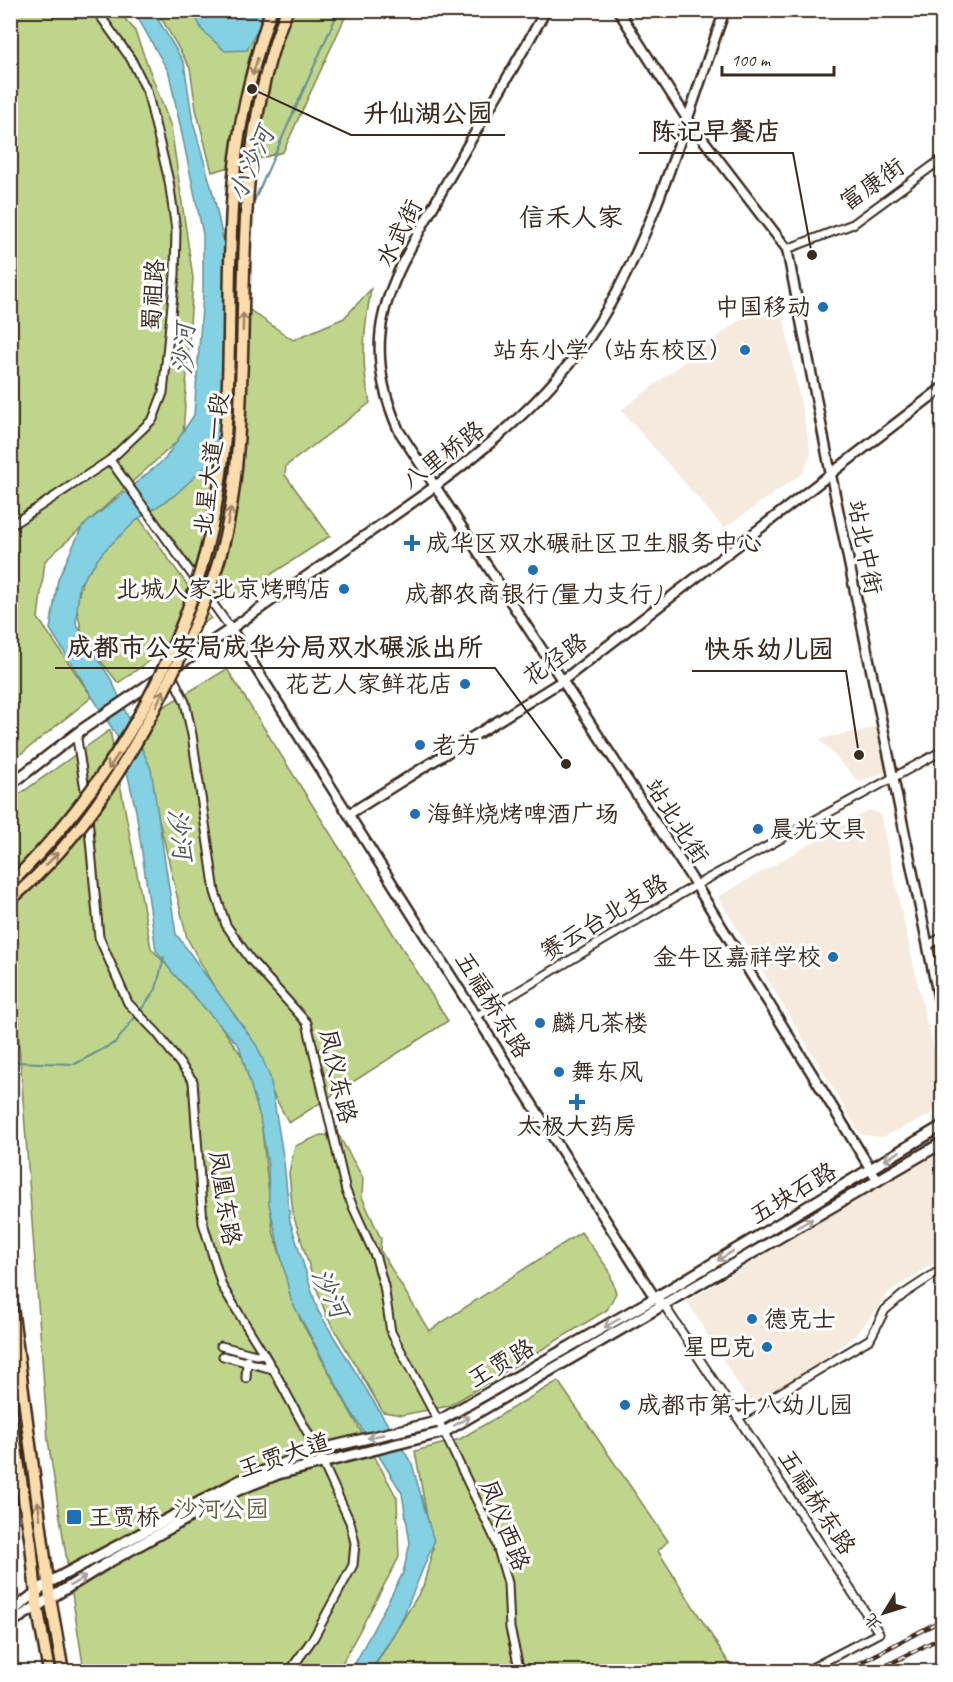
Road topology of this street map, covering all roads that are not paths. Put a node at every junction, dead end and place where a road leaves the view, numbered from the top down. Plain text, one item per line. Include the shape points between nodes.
1 (96, 10) edge
2 (271, 10) edge
3 (287, 10) edge
4 (546, 10) edge
5 (618, 10) edge
6 (725, 10) edge
7 (686, 117) junction
8 (942, 159) edge
9 (787, 249) junction
10 (942, 388) edge
11 (110, 460) junction
12 (831, 475) junction
13 (437, 486) junction
14 (10, 526) edge
15 (231, 629) junction
16 (170, 671) junction
17 (562, 681) junction
18 (80, 731) junction
19 (942, 751) edge
20 (892, 779) junction
21 (10, 785) edge
22 (349, 814) junction
23 (10, 884) edge
24 (696, 885) junction
25 (10, 900) edge
26 (942, 937) edge
27 (929, 945) junction
28 (942, 1015) edge
29 (477, 1016) junction
30 (942, 1126) edge
31 (942, 1143) edge
32 (871, 1169) junction
33 (878, 1181) junction
34 (942, 1269) edge
35 (10, 1292) edge
36 (659, 1296) junction
37 (664, 1305) junction
38 (221, 1346) dead end
39 (248, 1353) junction
40 (264, 1354) junction
41 (223, 1356) dead end
42 (247, 1362) junction
43 (273, 1369) junction
44 (246, 1378) dead end
45 (10, 1409) edge
46 (738, 1418) junction
47 (437, 1422) junction
48 (444, 1432) junction
49 (348, 1442) joint
50 (316, 1450) junction
51 (353, 1453) joint
52 (321, 1462) junction
53 (48, 1583) junction
54 (37, 1592) junction
55 (50, 1598) junction
56 (37, 1605) junction
57 (10, 1613) edge
58 (10, 1623) edge
59 (49, 1671) edge
60 (63, 1671) edge
61 (290, 1671) edge
62 (520, 1671) edge
63 (804, 1671) edge

1 - 11 street, 蜀祖路 via 147,91 169,181 176,230 163,393 153,419
2 -> 23 main road, 北星大道一段, bridge via 244,105 234,176 223,458 203,563 169,657 123,746 79,809
25 -> 3 main road, 北星大道一段, bridge via 77,831 124,764 156,708 213,581 232,501 237,446 248,175 259,111
4 - 13 street, 水武街 via 427,218 387,303 380,336 380,368 387,402 399,431
5 - 7 street, 站北中街
6 - 7 street, 八里桥路
7 - 9 street, 站北中街
7 - 13 street, 八里桥路 via 635,255 601,319 531,409
8 - 9 street, 富康街 via 853,224
9 - 12 street, 站北中街
10 - 12 street, 花径路
11 - 14 street, 蜀祖路
11 - 15 street, 五福桥东路
12 - 17 street, 花径路
12 - 20 street, 站北中街
13 - 15 street, 八里桥路
13 - 17 street, 站北北街
15 - 16 main road, 八里桥路
15 - 22 street, 五福桥东路
16 - 18 main road, 八里桥路
16 - 47 street, 凤仪东路 via 185,702 215,892 226,925 250,959 307,1023 346,1191 376,1258 391,1332
17 - 22 street, 花径路
17 - 24 street, 站北北街
18 - 21 main road, 八里桥路
18 - 40 street, 凤凰东路 via 77,739 87,796 99,937 128,1003 194,1081 203,1223 222,1286
19 - 20 street, 赛云台北支路
20 - 24 street, 赛云台北支路
20 - 27 street, 站北中街
22 - 29 street, 五福桥东路
24 - 29 street, 赛云台北支路
24 - 32 street, 站北北街
26 - 27 street
27 - 28 street, 站北中街
29 - 36 street, 五福桥东路
30 -> 32 main road, 五块石路
31 - 33 main road, 五块石路
32 - 33 street, 站北北街
32 -> 36 main road, 五块石路
37 -> 33 main road, 五块石路
34 - 46 street via 885,1310 870,1339
53 -> 35 main road
36 - 37 street, 五福桥东路
36 -> 47 main road, 王贾路
37 - 46 street, 五福桥东路
48 -> 37 main road, 王贾路
38 - 39 street
39 - 40 street
39 - 42 street
40 - 43 street, 凤凰东路
41 - 42 street
42 - 43 street
42 - 44 street
43 - 50 street, 凤凰东路
45 - 54 main road
46 - 63 street, 五福桥东路 via 879,1633
47 - 48 street, 凤仪东路
47 -> 49 main road, 王贾路
48 - 51 main road, 王贾路
48 - 62 street, 凤仪西路 via 495,1539 508,1582 510,1628
49 - 50 main road, 王贾大道
50 - 52 street, 凤凰东路
50 - 53 main road, 王贾大道 via 238,1481
51 - 52 main road, 王贾大道
55 -> 52 main road, 王贾大道 via 238,1490
52 - 61 street, 凤凰东路 via 350,1522 355,1543 353,1565
53 - 54 main road, 王贾大道
53 - 55 main road
54 - 56 main road
54 - 57 main road, 王贾大道
55 - 56 main road, 王贾大道
55 - 60 main road
56 - 58 main road, 王贾大道
56 - 59 main road

